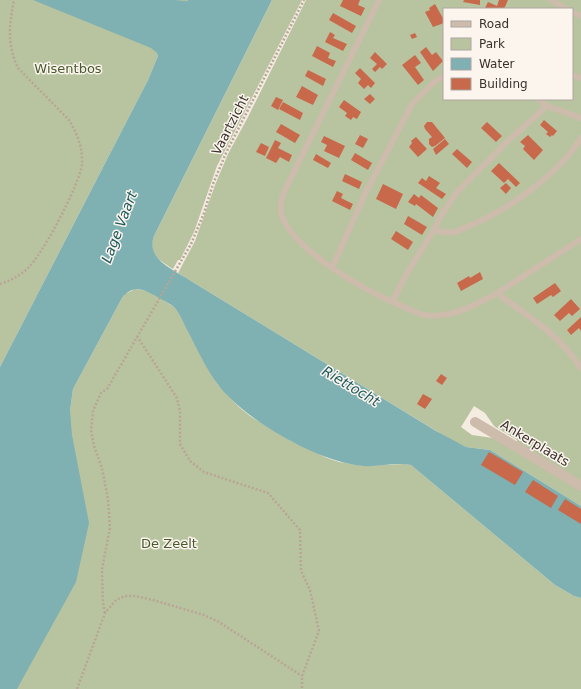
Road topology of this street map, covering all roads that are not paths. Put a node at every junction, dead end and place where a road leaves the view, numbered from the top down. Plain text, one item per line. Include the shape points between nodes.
1 (379, 0) edge
2 (551, 0) edge
3 (565, 8) edge
4 (443, 77) edge
5 (539, 100) edge
6 (547, 106) junction
7 (581, 118) edge
8 (581, 138) edge
9 (434, 230) junction
10 (580, 241) edge
11 (332, 268) junction
12 (500, 292) junction
13 (392, 302) junction
14 (581, 368) edge
15 (475, 422) dead end
16 (581, 486) edge

1 - 11 lane via 281,200 280,209 291,231
2 - 3 lane
4 - 11 lane via 412,104 365,194
5 - 6 lane
6 - 7 lane
6 - 9 lane via 458,191
8 - 9 lane via 541,182 502,210 455,232
9 - 13 lane
10 - 12 lane
11 - 13 lane via 359,286
12 - 13 lane via 478,304 439,316 424,315
12 - 14 lane via 503,298 552,333
15 - 16 street, Ankerplaats

